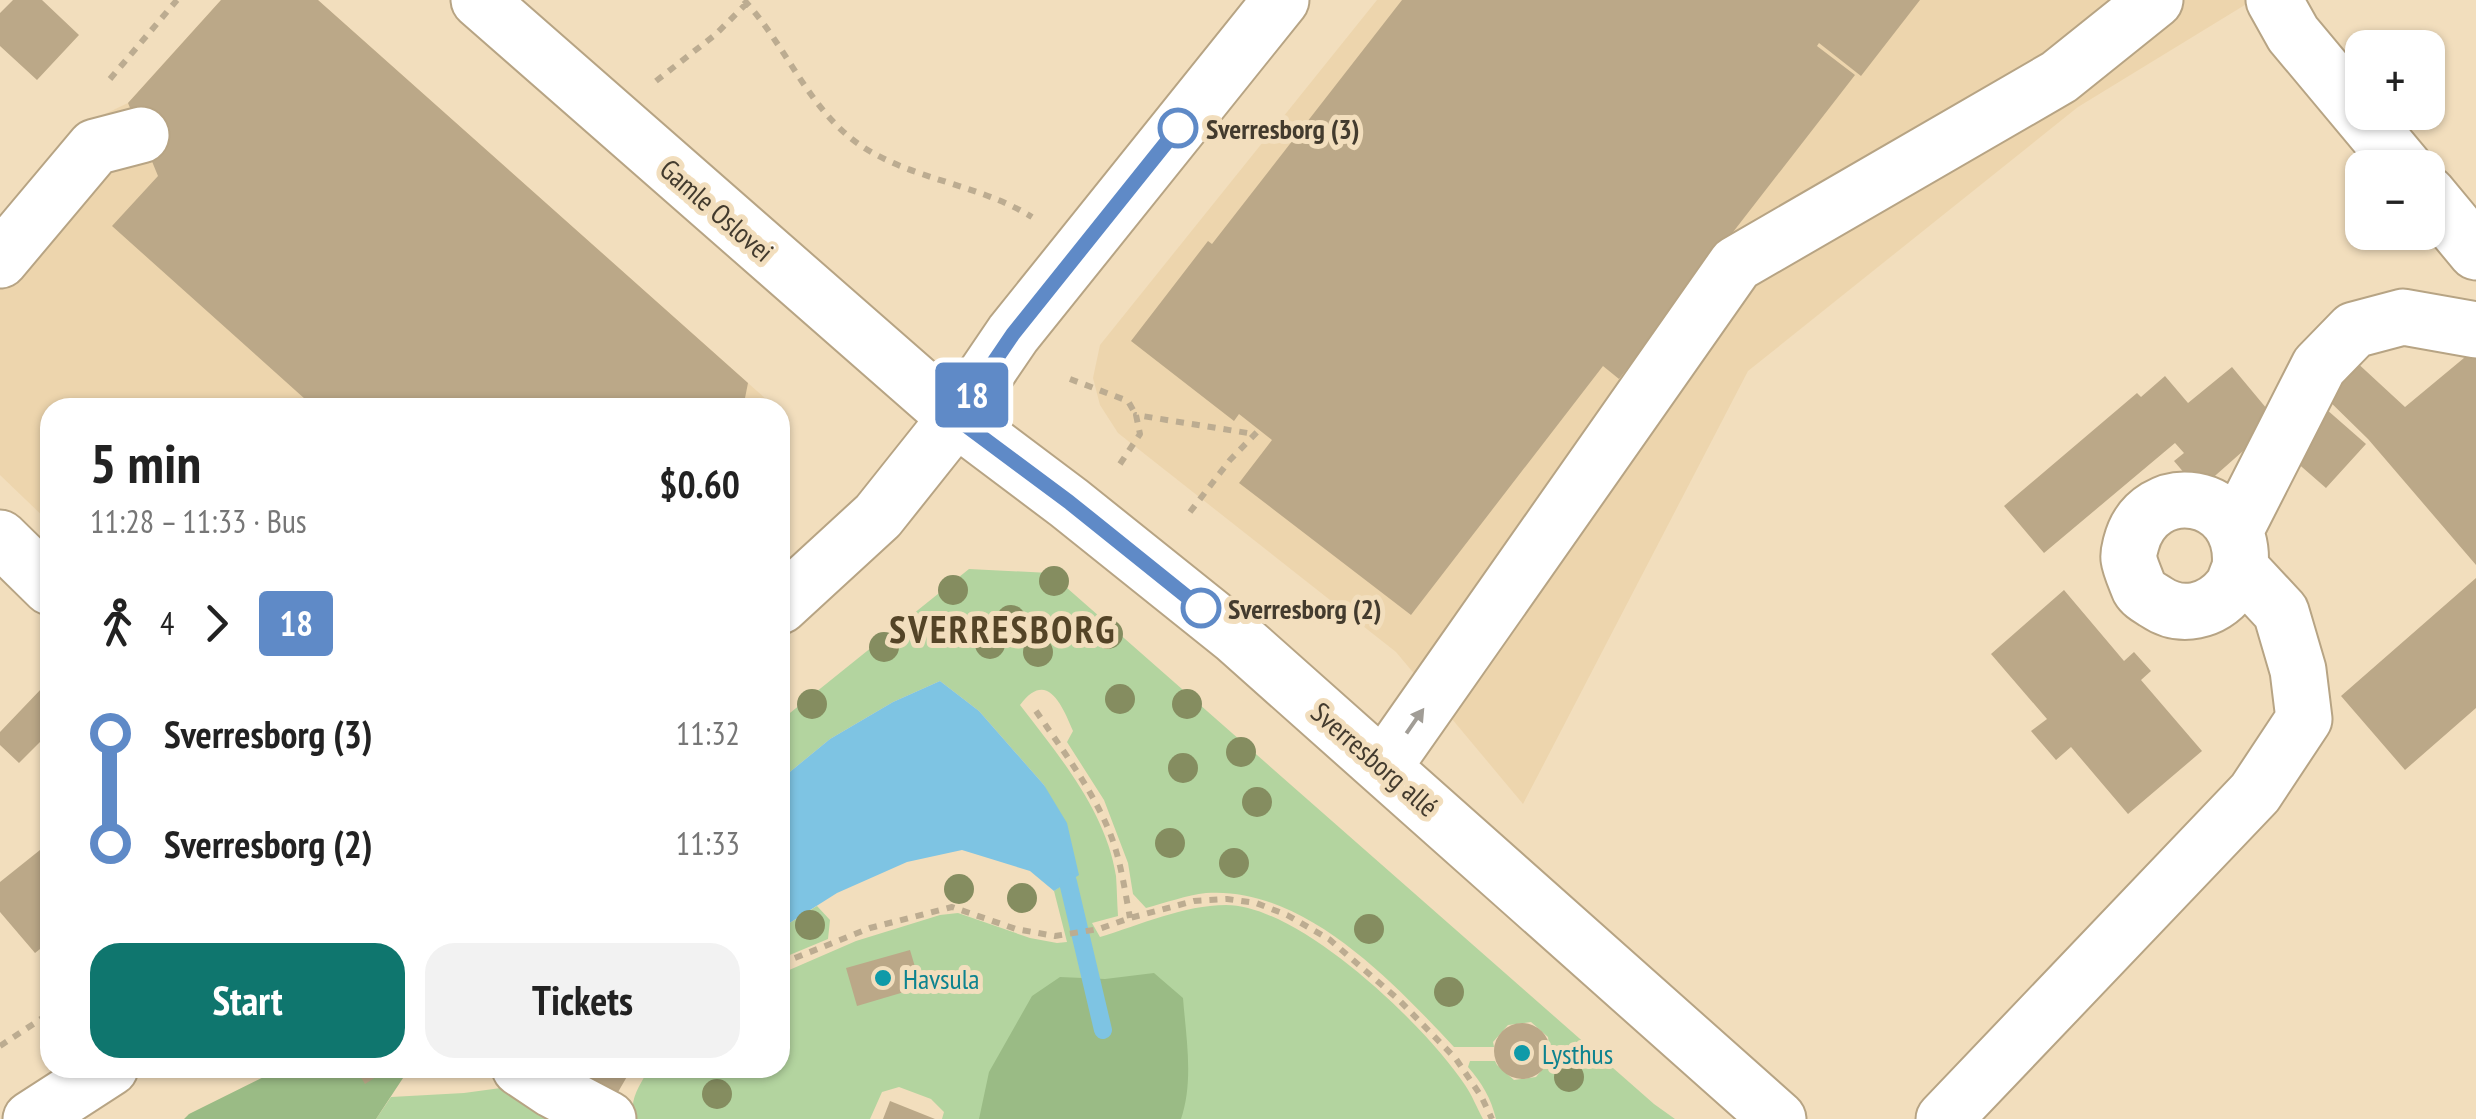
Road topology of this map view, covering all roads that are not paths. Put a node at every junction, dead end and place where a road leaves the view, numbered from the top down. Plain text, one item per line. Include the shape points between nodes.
1 (479, 0) edge
2 (1280, 0) edge
3 (2155, 0) edge
4 (2274, 0) edge
5 (141, 135) dead end
6 (2390, 150) edge
7 (2445, 215) edge
8 (2476, 252) edge
9 (0, 260) edge
10 (2476, 330) edge
11 (956, 418) junction
12 (0, 538) edge
13 (40, 577) edge
14 (790, 597) edge
15 (1384, 766) junction
16 (94, 1078) edge
17 (535, 1078) edge
18 (30, 1119) edge
19 (608, 1119) edge
20 (1778, 1119) edge
21 (1944, 1119) edge

1 - 11 street, Gamle Oslovei
2 - 11 street via 1013,334
15 -> 3 street via 1736,264 2059,76
4 - 6 street via 2293,34
5 - 9 street via 95,147
7 - 8 street
10 - 21 street via 2403,317 2354,330 2319,366 2238,548 2281,612 2304,719 2255,793
11 - 14 street via 878,516
11 - 15 street, Sverresborg allé via 1235,636
12 - 13 street
15 - 20 street, Sverresborg allé
16 - 18 street
17 - 19 street

